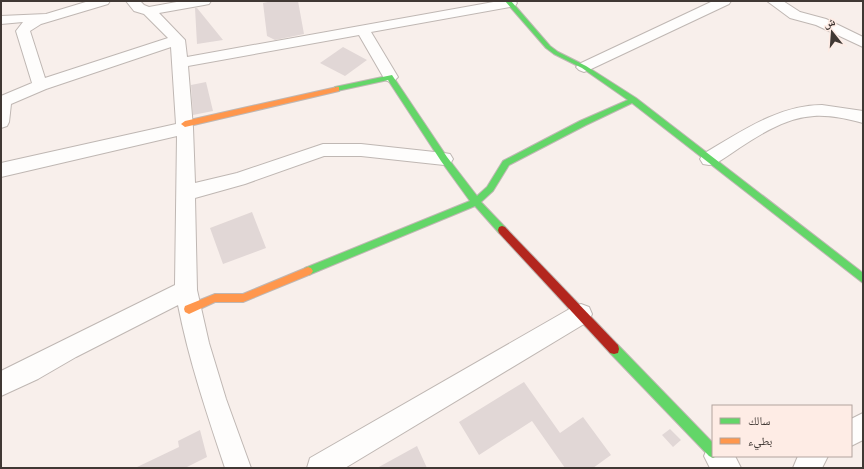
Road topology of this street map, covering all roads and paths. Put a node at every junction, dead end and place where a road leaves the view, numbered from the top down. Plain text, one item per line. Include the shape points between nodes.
1 (204, 1) edge
2 (724, 1) edge
3 (774, 1) edge
4 (96, 2) edge
5 (509, 2) edge
6 (141, 6) edge
7 (51, 16) junction
8 (1, 20) edge
9 (363, 30) junction
10 (178, 40) junction
11 (863, 43) edge
12 (180, 62) junction
13 (584, 66) junction
14 (390, 77) junction
15 (40, 85) junction
16 (633, 100) junction
17 (2, 102) edge
18 (863, 117) edge
19 (1, 122) edge
20 (185, 126) junction
21 (709, 159) junction
22 (444, 160) junction
23 (1, 170) edge
24 (185, 193) junction
25 (476, 202) junction
26 (863, 279) edge
27 (187, 300) junction
28 (580, 314) junction
29 (1, 384) edge
30 (863, 426) edge
31 (852, 432) edge
32 (712, 451) edge
33 (718, 457) edge
34 (815, 457) edge
35 (238, 468) edge
36 (320, 468) edge
37 (728, 468) edge
38 (806, 468) edge

1 - 6 street
2 - 13 street
3 - 11 street via 795,15 821,22
4 - 7 street
5 - 9 street
5 - 13 street via 548,47
6 - 10 street
7 - 8 street
7 - 15 street via 36,21 23,31
9 - 12 street
9 - 14 street
10 - 12 street
10 - 15 street
12 - 20 street
13 - 16 street
14 - 20 street
14 - 22 street
15 - 17 street
16 - 21 street
16 - 25 street via 583,122 506,163 486,196
17 - 19 street
18 - 21 street via 815,111 794,114 774,122
20 - 23 street
20 - 24 street
21 - 26 street
22 - 24 street via 361,150 322,150 239,179
22 - 25 street
24 - 27 street
25 - 27 street via 243,298 229,301 223,298
25 - 28 street
27 - 29 street via 68,350
27 - 35 street via 197,343
28 - 32 street
28 - 36 street
30 - 31 street
33 - 37 street
34 - 38 street

